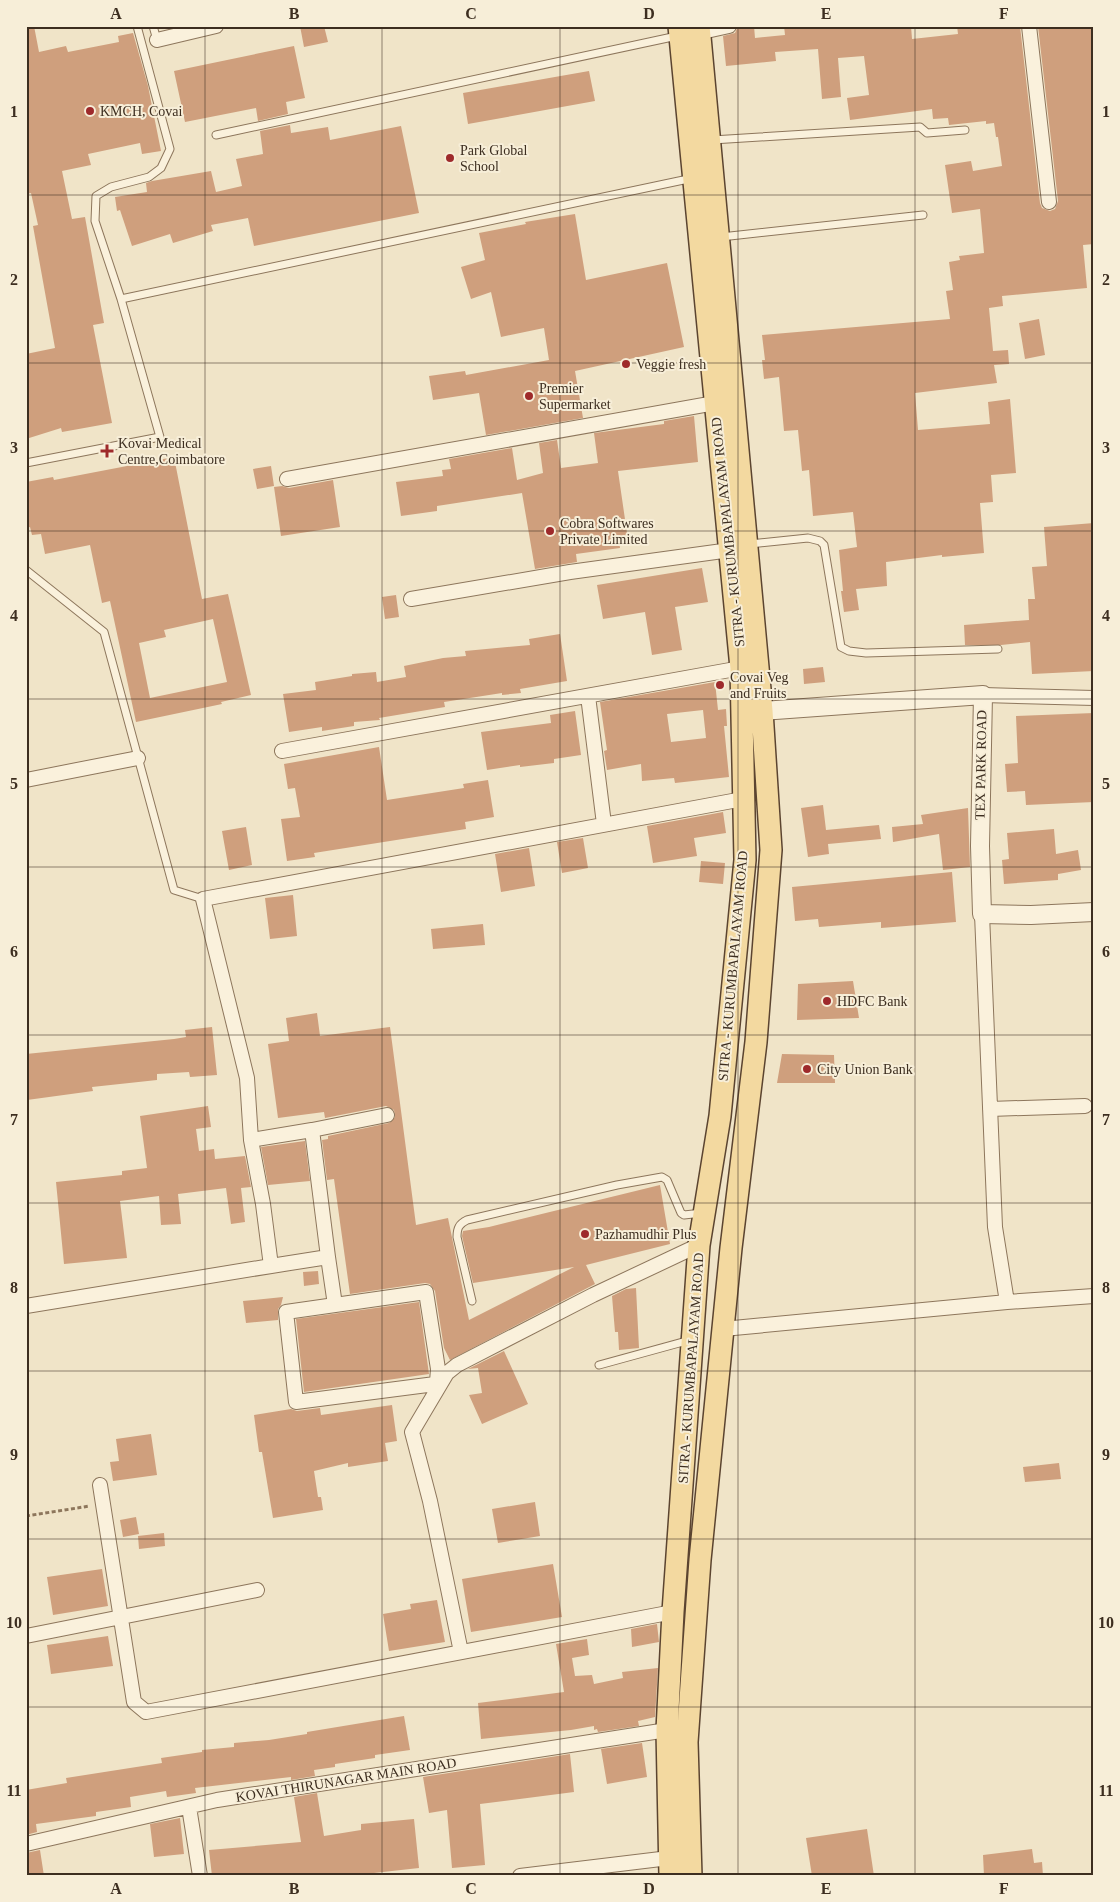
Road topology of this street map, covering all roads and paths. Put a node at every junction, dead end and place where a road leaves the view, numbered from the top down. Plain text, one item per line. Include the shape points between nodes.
1 (138, 26) edge
2 (216, 26) edge
3 (729, 26) edge
4 (1029, 26) edge
5 (689, 30) edge
6 (155, 33) edge
7 (965, 130) dead end
8 (216, 135) dead end
9 (709, 140) junction
10 (693, 178) junction
11 (1049, 202) dead end
12 (924, 215) dead end
13 (718, 238) junction
14 (121, 299) junction
15 (715, 403) junction
16 (26, 463) edge
17 (287, 479) dead end
18 (738, 547) junction
19 (26, 570) edge
20 (411, 599) dead end
21 (998, 649) dead end
22 (741, 668) junction
23 (983, 695) junction
24 (588, 696) junction
25 (1094, 698) edge
26 (752, 711) junction
27 (282, 751) dead end
28 (138, 758) junction
29 (26, 780) edge
30 (743, 799) junction
31 (604, 824) junction
32 (203, 899) junction
33 (1094, 912) edge
34 (982, 914) junction
35 (1084, 1106) dead end
36 (990, 1109) junction
37 (387, 1115) dead end
38 (312, 1130) junction
39 (251, 1140) junction
40 (705, 1213) junction
41 (699, 1245) junction
42 (328, 1257) junction
43 (271, 1266) junction
44 (1094, 1296) edge
45 (472, 1301) dead end
46 (1007, 1302) junction
47 (335, 1305) junction
48 (26, 1306) edge
49 (723, 1329) junction
50 (693, 1339) junction
51 (599, 1365) dead end
52 (100, 1485) dead end
53 (103, 1504) junction
54 (26, 1516) edge
55 (257, 1590) dead end
56 (674, 1612) junction
57 (121, 1618) junction
58 (26, 1636) edge
59 (461, 1652) junction
60 (667, 1730) junction
61 (189, 1807) junction
62 (26, 1844) edge
63 (670, 1867) edge
64 (200, 1876) edge
65 (520, 1876) edge
66 (691, 1876) edge

1 - 14 lane via 170,149 161,168 150,177 111,187 96,196 95,221
2 - 6 street
3 - 5 street
4 - 11 street
5 - 8 lane
5 - 9 main road, SITRA - KURUMBAPALAYAM ROAD
5 - 10 main road, SITRA - KURUMBAPALAYAM ROAD
7 - 9 lane via 927,133 920,127
9 - 13 main road, SITRA - KURUMBAPALAYAM ROAD
10 - 14 lane
10 - 15 main road, SITRA - KURUMBAPALAYAM ROAD
12 - 13 lane
13 - 18 main road, SITRA - KURUMBAPALAYAM ROAD
14 - 16 lane via 160,437
15 - 17 street
15 - 18 main road, SITRA - KURUMBAPALAYAM ROAD
18 - 20 street
18 - 21 lane via 808,538 820,541 824,545 841,647 849,651
18 - 22 main road, SITRA - KURUMBAPALAYAM ROAD
18 - 26 main road, SITRA - KURUMBAPALAYAM ROAD
19 - 28 lane via 104,632
22 - 24 street
22 - 26 main road, SITRA - KURUMBAPALAYAM ROAD
23 - 25 street
23 - 26 street, TEX PARK ROAD
23 - 34 street, TEX PARK ROAD
24 - 27 street
24 - 31 street
26 - 30 main road, SITRA - KURUMBAPALAYAM ROAD
26 - 49 main road via 772,850 756,1042
28 - 29 street
28 - 32 lane via 174,890
30 - 31 street
30 - 40 main road, SITRA - KURUMBAPALAYAM ROAD via 745,860 720,1116
31 - 32 street
32 - 39 street via 247,1078
33 - 34 street
34 - 36 street
35 - 36 street
36 - 46 street via 995,1227
37 - 38 street
38 - 39 street
38 - 42 street
39 - 43 street
40 - 41 main road, SITRA - KURUMBAPALAYAM ROAD
40 - 45 lane via 681,1213 667,1180 662,1177 617,1184 468,1220 460,1224 457,1238
41 - 50 main road, SITRA - KURUMBAPALAYAM ROAD
41 - 59 street via 456,1365 447,1373 412,1432
42 - 43 street
42 - 47 street
43 - 48 street
44 - 46 street
46 - 49 street
47 - 47 street via 426,1292 438,1369 437,1382 296,1402 286,1312
49 - 66 main road via 700,1560 687,1742
50 - 51 lane
50 - 56 main road, SITRA - KURUMBAPALAYAM ROAD
52 - 53 street
53 - 54 path
53 - 57 street
55 - 57 street
56 - 59 street
56 - 60 main road, SITRA - KURUMBAPALAYAM ROAD
57 - 58 street
57 - 59 street via 134,1702 146,1712
60 - 61 street, KOVAI THIRUNAGAR MAIN ROAD
60 - 63 main road, SITRA - KURUMBAPALAYAM ROAD
61 - 62 street, KOVAI THIRUNAGAR MAIN ROAD
61 - 64 street
63 - 65 street

